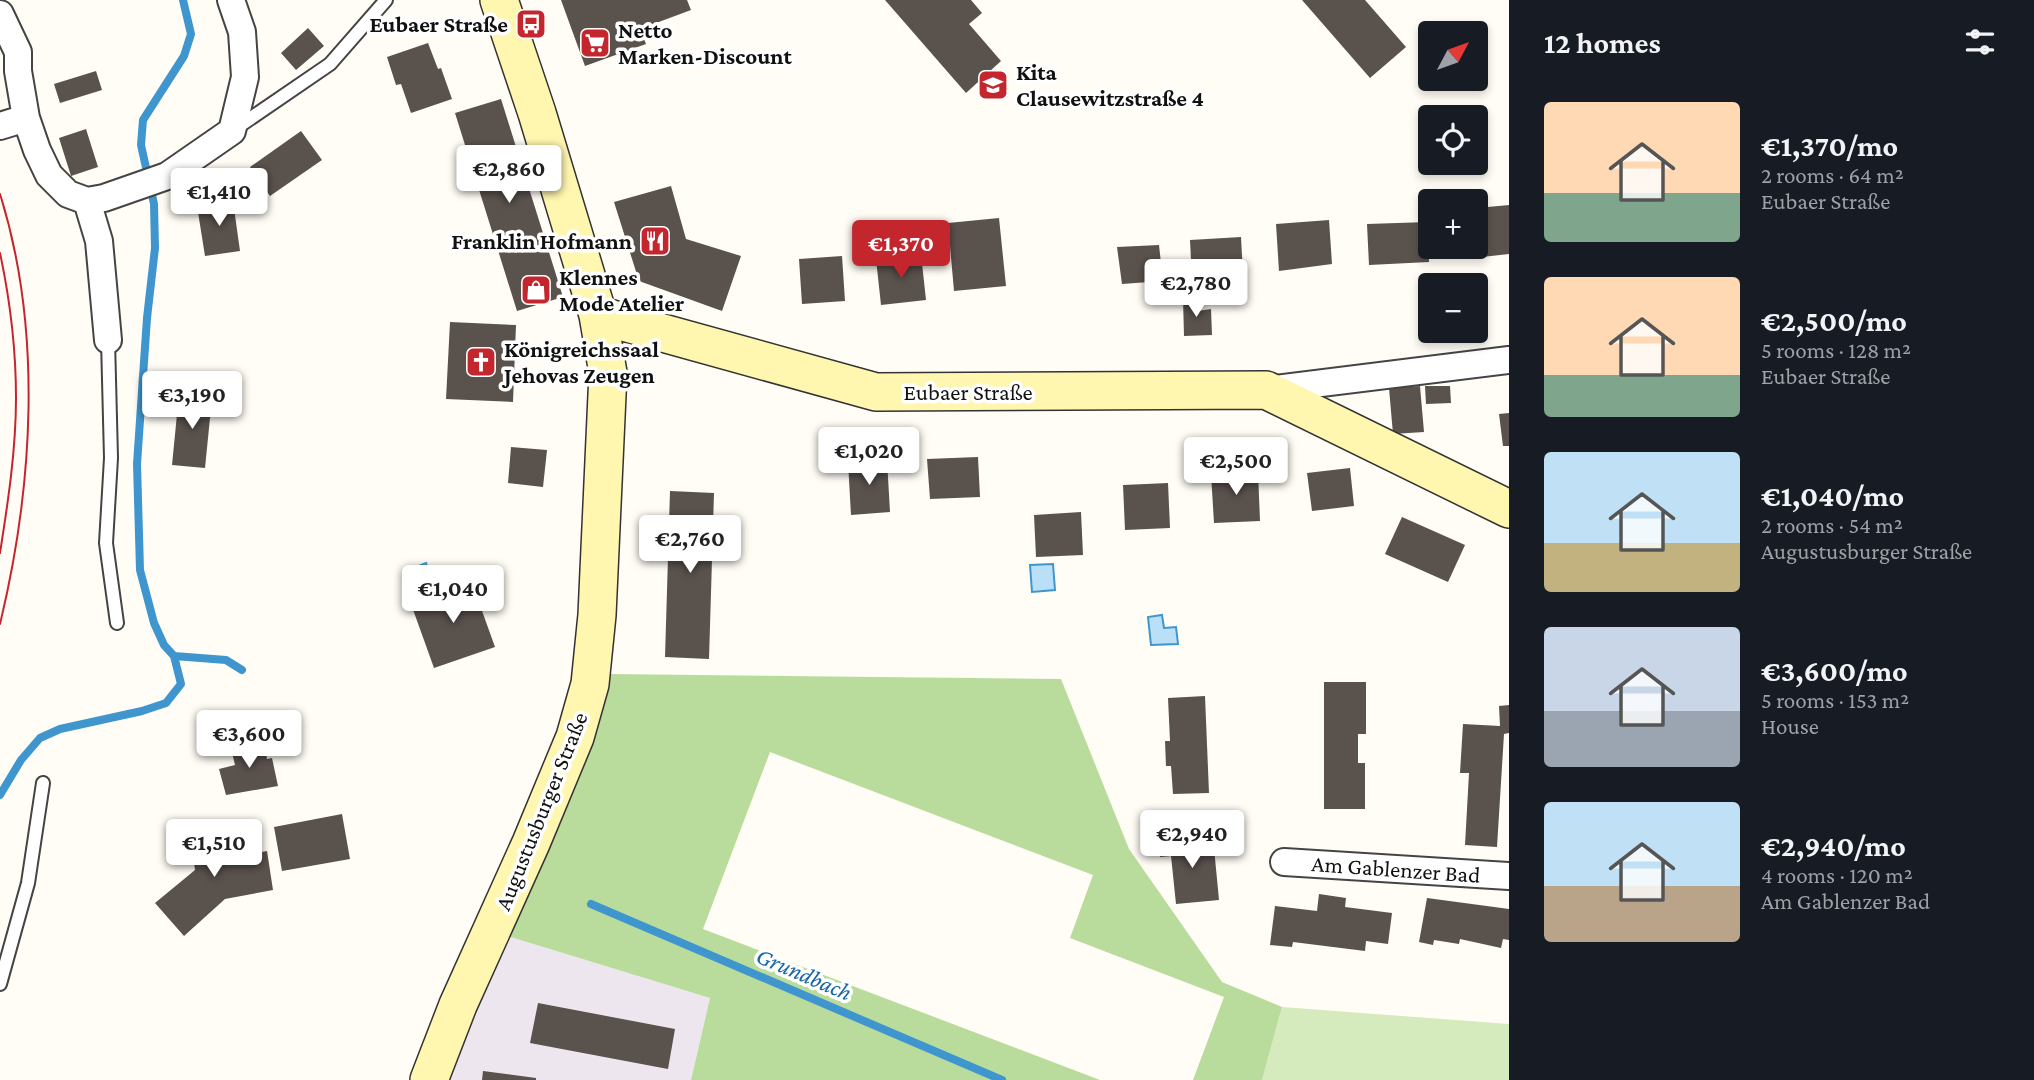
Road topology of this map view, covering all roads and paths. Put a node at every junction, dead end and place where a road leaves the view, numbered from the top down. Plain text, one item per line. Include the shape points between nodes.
1 (231, 0) edge
2 (386, 0) edge
3 (499, 0) edge
4 (0, 14) edge
5 (26, 118) junction
6 (0, 127) edge
7 (232, 131) junction
8 (87, 201) junction
9 (598, 315) junction
10 (108, 340) joint
11 (1509, 360) edge
12 (1265, 390) junction
13 (1509, 509) edge
14 (117, 623) dead end
15 (43, 783) dead end
16 (1284, 862) dead end
17 (1509, 876) edge
18 (0, 984) edge
19 (429, 1080) edge

1 - 7 street via 242,32 245,77
2 - 7 lane via 330,64
3 - 9 main road, Augustusburger Straße
4 - 5 street via 18,52
5 - 6 street
5 - 8 street via 49,175 68,194
7 - 8 street via 167,176
8 - 10 street via 99,241
9 - 12 main road, Eubaer Straße via 876,392
9 - 19 main road, Augustusburger Straße via 608,373 590,684 557,782
10 - 14 lane via 111,458 106,543
11 - 12 street, Eubaer Straße
12 - 13 main road, Eubaer Straße
15 - 18 lane via 28,883
16 - 17 street, Am Gablenzer Bad

